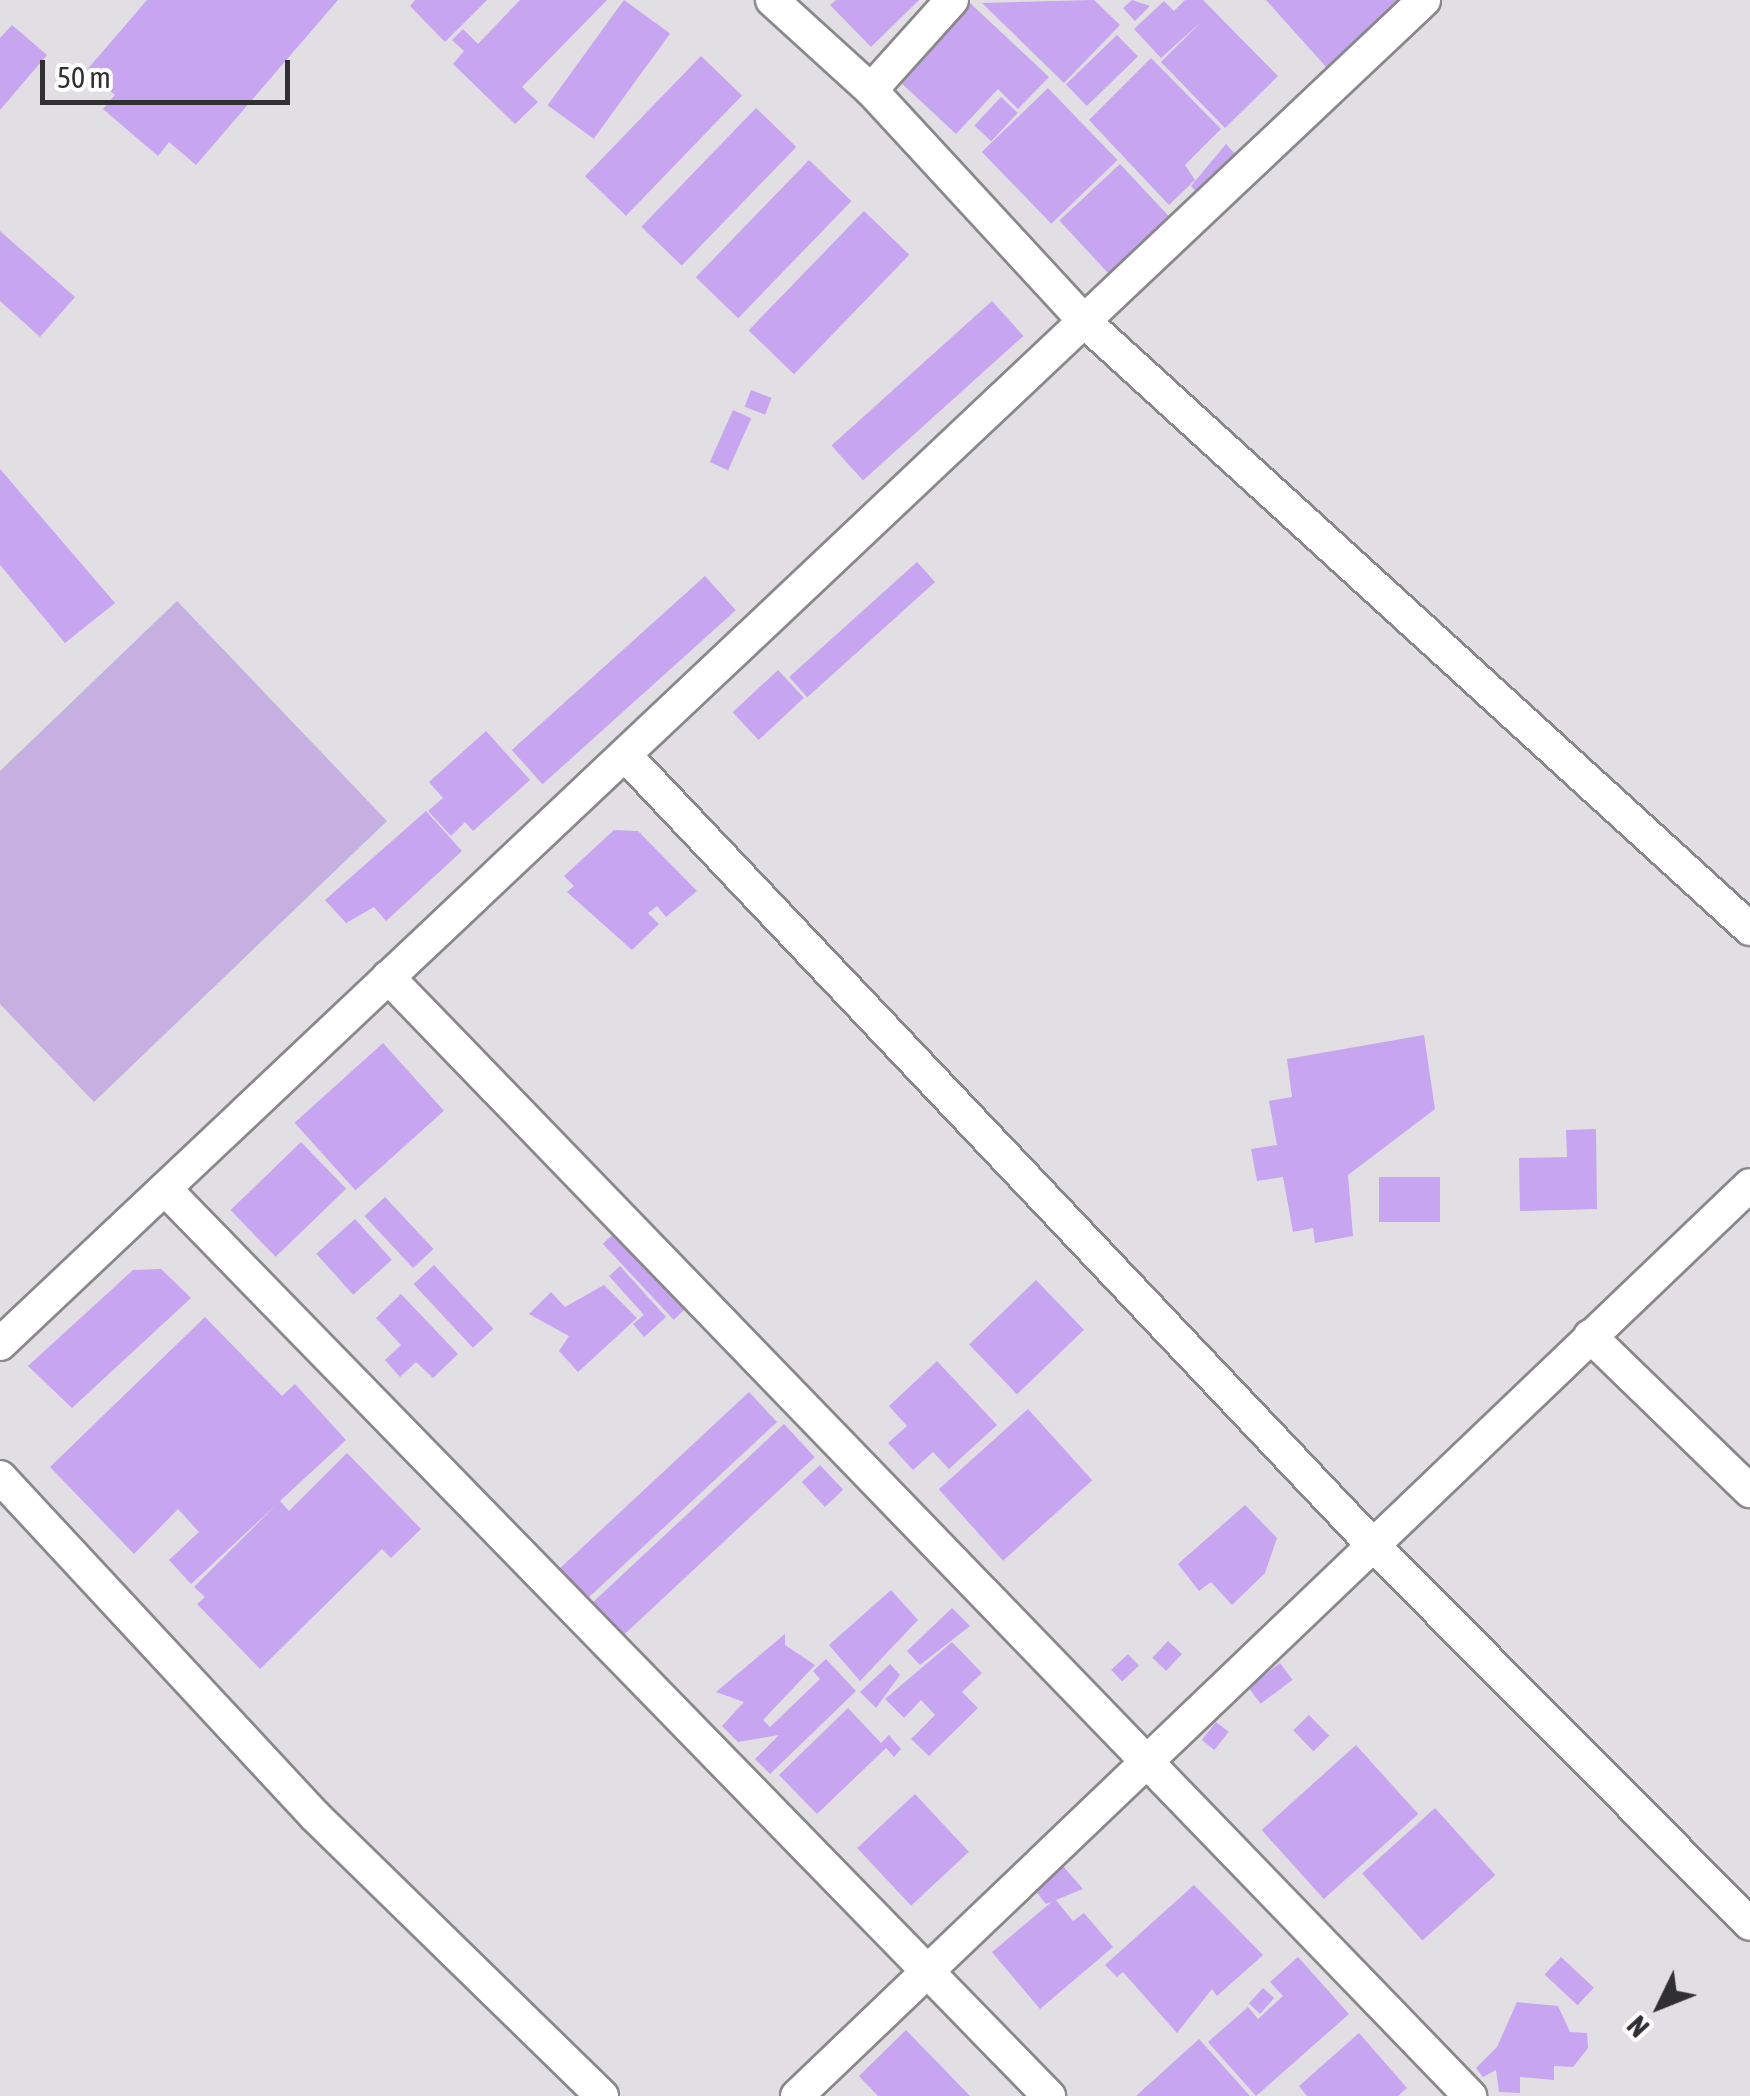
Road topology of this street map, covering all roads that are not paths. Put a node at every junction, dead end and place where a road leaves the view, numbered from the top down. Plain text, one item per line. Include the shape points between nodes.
1 (772, 0) edge
2 (952, 0) edge
3 (1424, 0) edge
4 (871, 90) junction
5 (1084, 321) junction
6 (625, 754) junction
7 (1750, 930) edge
8 (388, 978) junction
9 (1750, 1185) edge
10 (165, 1189) junction
11 (1590, 1336) junction
12 (0, 1344) edge
13 (0, 1477) edge
14 (1750, 1491) edge
15 (1371, 1543) junction
16 (1147, 1762) junction
17 (1750, 1924) edge
18 (928, 1972) junction
19 (602, 2096) edge
20 (798, 2096) edge
21 (1049, 2096) edge
22 (1470, 2096) edge

1 - 4 street
2 - 4 street
3 - 5 street
4 - 5 street
5 - 6 street
5 - 7 street
6 - 8 street
6 - 15 street
8 - 10 street
8 - 16 street
9 - 11 street
10 - 12 street
10 - 18 street
11 - 14 street
11 - 15 street
13 - 19 street via 315,1816
15 - 16 street
15 - 17 street
16 - 18 street
16 - 22 street
18 - 20 street
18 - 21 street

